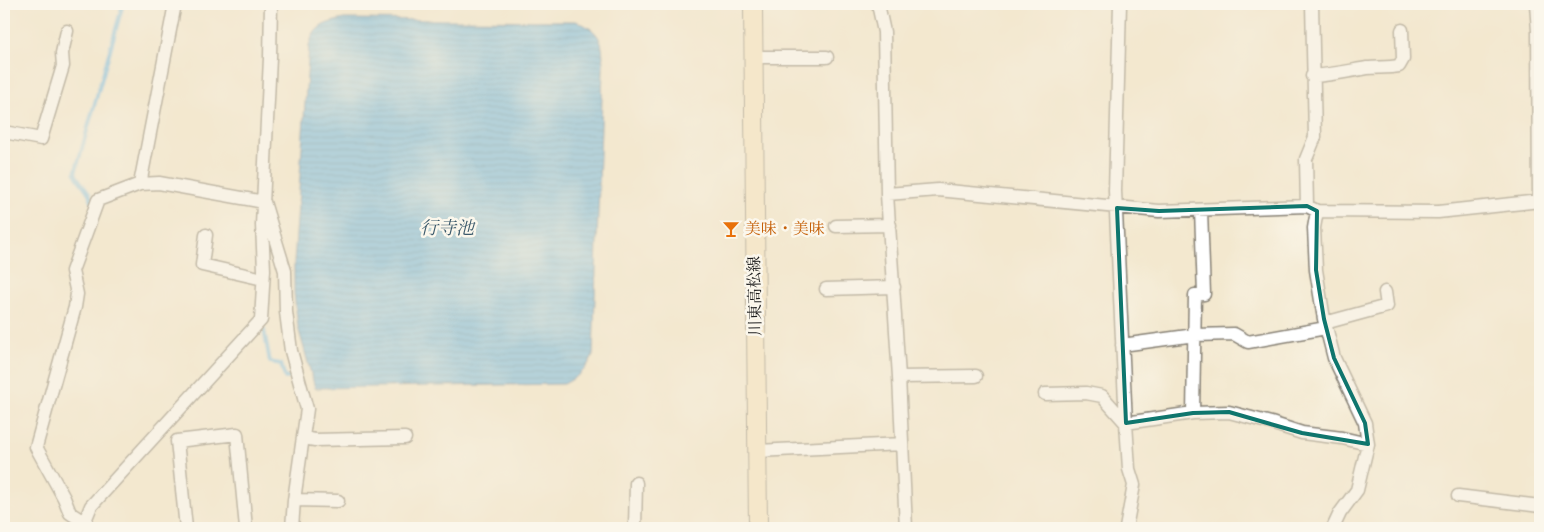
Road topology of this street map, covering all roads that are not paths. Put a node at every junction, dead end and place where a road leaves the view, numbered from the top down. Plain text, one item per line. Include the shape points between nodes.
1 (175, 4) edge
2 (271, 4) edge
3 (753, 4) edge
4 (878, 4) edge
5 (1120, 4) edge
6 (1312, 4) edge
7 (1537, 6) edge
8 (1402, 30) dead end
9 (67, 31) dead end
10 (827, 56) dead end
11 (753, 57) junction
12 (1312, 76) junction
13 (4, 132) edge
14 (140, 184) junction
15 (887, 194) junction
16 (1540, 200) edge
17 (264, 202) junction
18 (1117, 208) junction
19 (1312, 208) junction
20 (1201, 210) junction
21 (836, 226) dead end
22 (890, 226) junction
23 (206, 235) dead end
24 (263, 279) junction
25 (894, 287) junction
26 (826, 289) dead end
27 (1385, 292) dead end
28 (1325, 323) junction
29 (1195, 335) junction
30 (1122, 345) junction
31 (976, 376) dead end
32 (900, 377) junction
33 (1045, 394) dead end
34 (1193, 413) junction
35 (1126, 423) junction
36 (303, 438) junction
37 (405, 438) dead end
38 (902, 444) junction
39 (1368, 444) junction
40 (757, 451) junction
41 (636, 483) dead end
42 (1458, 496) dead end
43 (294, 500) junction
44 (338, 501) dead end
45 (1540, 506) edge
46 (83, 525) edge
47 (186, 528) edge
48 (246, 528) edge
49 (292, 528) edge
50 (635, 528) edge
51 (758, 528) edge
52 (906, 528) edge
53 (1126, 528) edge
54 (1333, 528) edge

1 - 14 street
2 - 17 street
3 - 11 main road, 川東高松線
4 - 15 street via 884,32
5 - 18 street
6 - 12 street
7 - 16 street
8 - 12 street via 1403,59 1399,66
9 - 13 street via 63,66 41,139
10 - 11 street
11 - 40 main road, 川東高松線
12 - 19 street via 1315,137 1306,159
14 - 17 street via 160,183
14 - 46 street via 98,200 72,271 76,307 36,448 70,513
15 - 18 street via 938,190
15 - 22 street
16 - 19 street via 1438,212
17 - 24 street
17 - 36 street via 285,271 291,351 307,409
18 - 20 street
18 - 30 street
19 - 20 street
19 - 28 street via 1316,270
20 - 29 street via 1204,294 1196,295
21 - 22 street
22 - 25 street
23 - 24 street via 202,265
24 - 46 street via 261,320 91,506
25 - 26 street
25 - 32 street
27 - 28 street via 1387,306
28 - 29 street via 1248,342 1234,334
28 - 39 street via 1334,358 1365,423
29 - 30 street
29 - 34 street
30 - 35 street
31 - 32 street
32 - 38 street
33 - 35 street via 1102,396
34 - 35 street
34 - 39 street via 1229,412 1302,433
35 - 53 street via 1129,469 1134,485
36 - 37 street
36 - 43 street
38 - 40 street
38 - 52 street
39 - 54 street via 1357,490
40 - 51 main road, 川東高松線
41 - 50 street
42 - 45 street
43 - 44 street
43 - 49 street
47 - 48 street via 177,441 237,434

